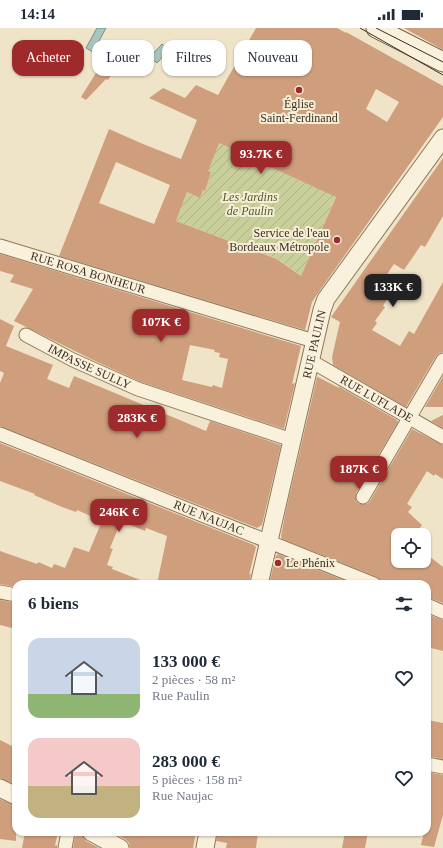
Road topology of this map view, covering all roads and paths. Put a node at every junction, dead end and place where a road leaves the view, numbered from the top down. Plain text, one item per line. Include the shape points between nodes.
1 (376, 28) edge
2 (443, 62) edge
3 (443, 138) edge
4 (0, 246) edge
5 (26, 335) dead end
6 (314, 341) junction
7 (443, 360) edge
8 (310, 363) junction
9 (409, 418) junction
10 (0, 434) edge
11 (443, 437) edge
12 (292, 440) junction
13 (363, 497) dead end
14 (268, 542) junction
15 (260, 580) edge
16 (364, 580) edge
17 (0, 592) edge
18 (12, 594) edge
19 (431, 607) edge
20 (443, 612) edge
21 (431, 765) edge
22 (443, 767) edge
23 (0, 788) edge
24 (12, 794) edge
25 (67, 836) edge
26 (98, 836) edge
27 (207, 836) edge
28 (65, 848) edge
29 (120, 848) edge
30 (205, 848) edge

1 - 2 main road
3 - 6 street, RUE PAULIN via 326,299
4 - 6 street, RUE ROSA BONHEUR
5 - 12 street, IMPASSE SULLY via 73,360 138,389
6 - 8 street, RUE PAULIN
7 - 9 street
8 - 9 street, RUE LUFLADE via 316,364
8 - 12 street, RUE PAULIN
9 - 11 street, RUE LUFLADE
9 - 13 street
10 - 14 street, RUE NAUJAC
12 - 14 street, RUE PAULIN
14 - 15 street, RUE PAULIN
14 - 16 street, RUE NAUJAC
17 - 18 street
19 - 20 street
21 - 22 street
23 - 24 street
25 - 28 street
26 - 29 street
27 - 30 street

